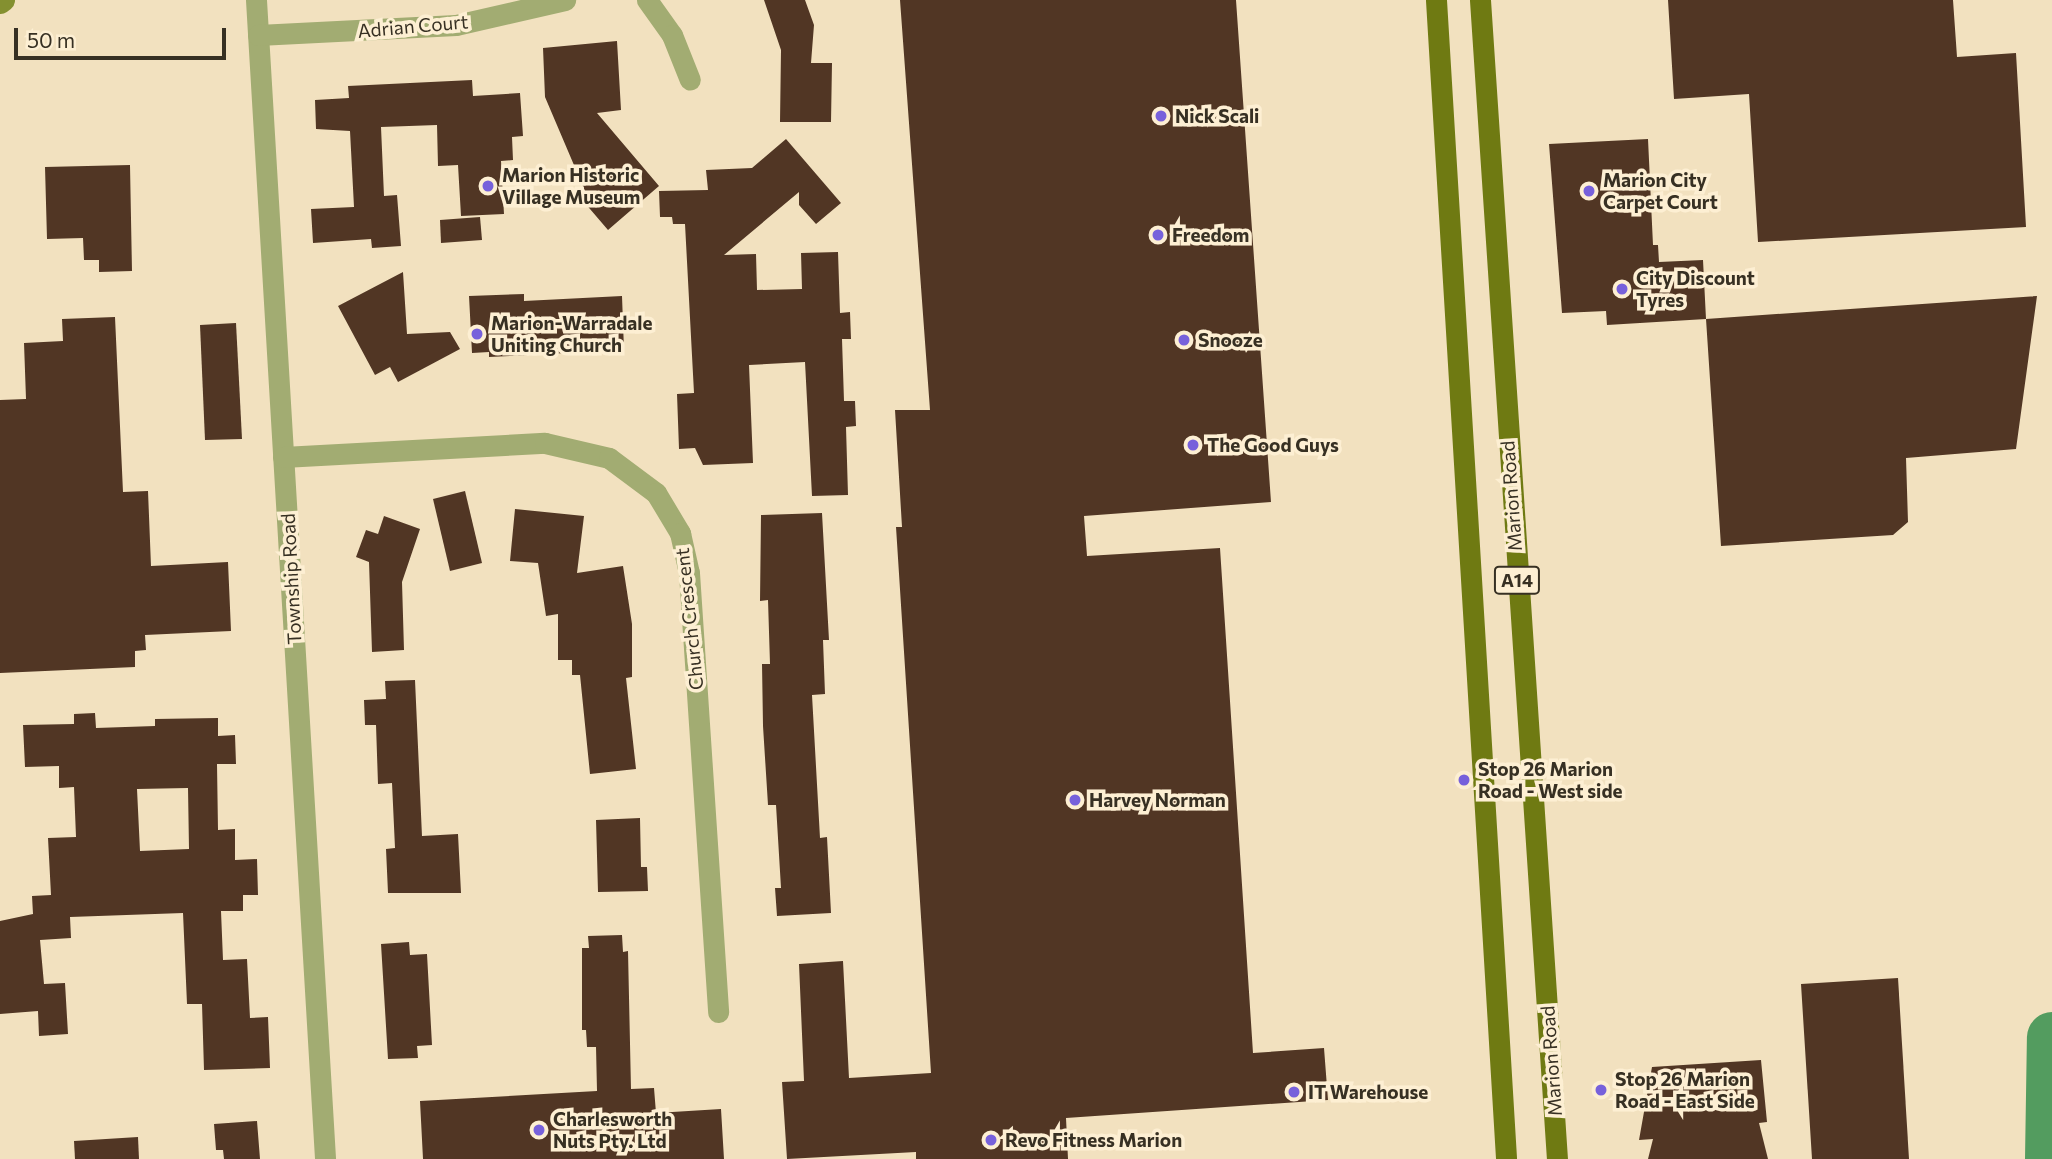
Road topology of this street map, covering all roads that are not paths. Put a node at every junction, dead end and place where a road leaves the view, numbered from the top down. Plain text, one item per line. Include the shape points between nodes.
1 (256, 0) edge
2 (565, 0) edge
3 (647, 0) edge
4 (1436, 0) edge
5 (1480, 0) edge
6 (258, 35) junction
7 (690, 80) dead end
8 (283, 457) junction
9 (718, 1012) dead end
10 (326, 1159) edge
11 (1506, 1159) edge
12 (1558, 1159) edge

1 - 6 street, Township Road
2 - 6 street, Adrian Court via 456,25
3 - 7 street via 672,35
4 - 11 main road, A14
5 - 12 main road, Marion Road / A14
6 - 8 street, Township Road
8 - 9 street, Church Crescent via 545,443 609,458 656,493 680,533 689,573
8 - 10 street, Township Road

